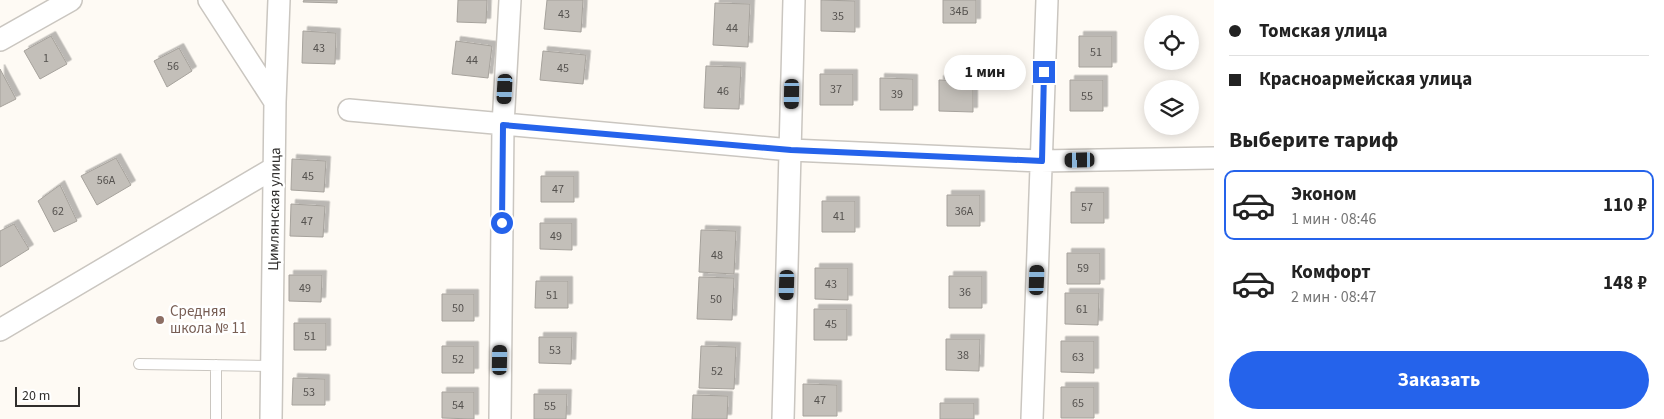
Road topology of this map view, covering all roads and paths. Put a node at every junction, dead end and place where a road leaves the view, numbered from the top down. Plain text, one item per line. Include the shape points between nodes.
1 (72, 0) edge
2 (209, 0) edge
3 (279, 0) edge
4 (510, 0) edge
5 (794, 0) edge
6 (1047, 0) edge
7 (0, 40) edge
8 (275, 102) junction
9 (349, 110) dead end
10 (503, 125) junction
11 (791, 150) junction
12 (1214, 158) edge
13 (1042, 161) junction
14 (274, 168) junction
15 (0, 330) edge
16 (139, 364) dead end
17 (216, 365) junction
18 (272, 366) junction
19 (216, 419) edge
20 (271, 419) edge
21 (500, 419) edge
22 (783, 419) edge
23 (1032, 419) edge

1 - 7 street
2 - 8 street
3 - 8 street, Цимлянская улица
4 - 10 street
5 - 11 street
6 - 13 street
8 - 14 street, Цимлянская улица
9 - 10 street
10 - 11 street
10 - 21 street
11 - 13 street
11 - 22 street
12 - 13 street
13 - 23 street
14 - 15 street
14 - 18 street, Цимлянская улица
16 - 17 lane
17 - 18 lane
17 - 19 lane
18 - 20 street, Цимлянская улица

